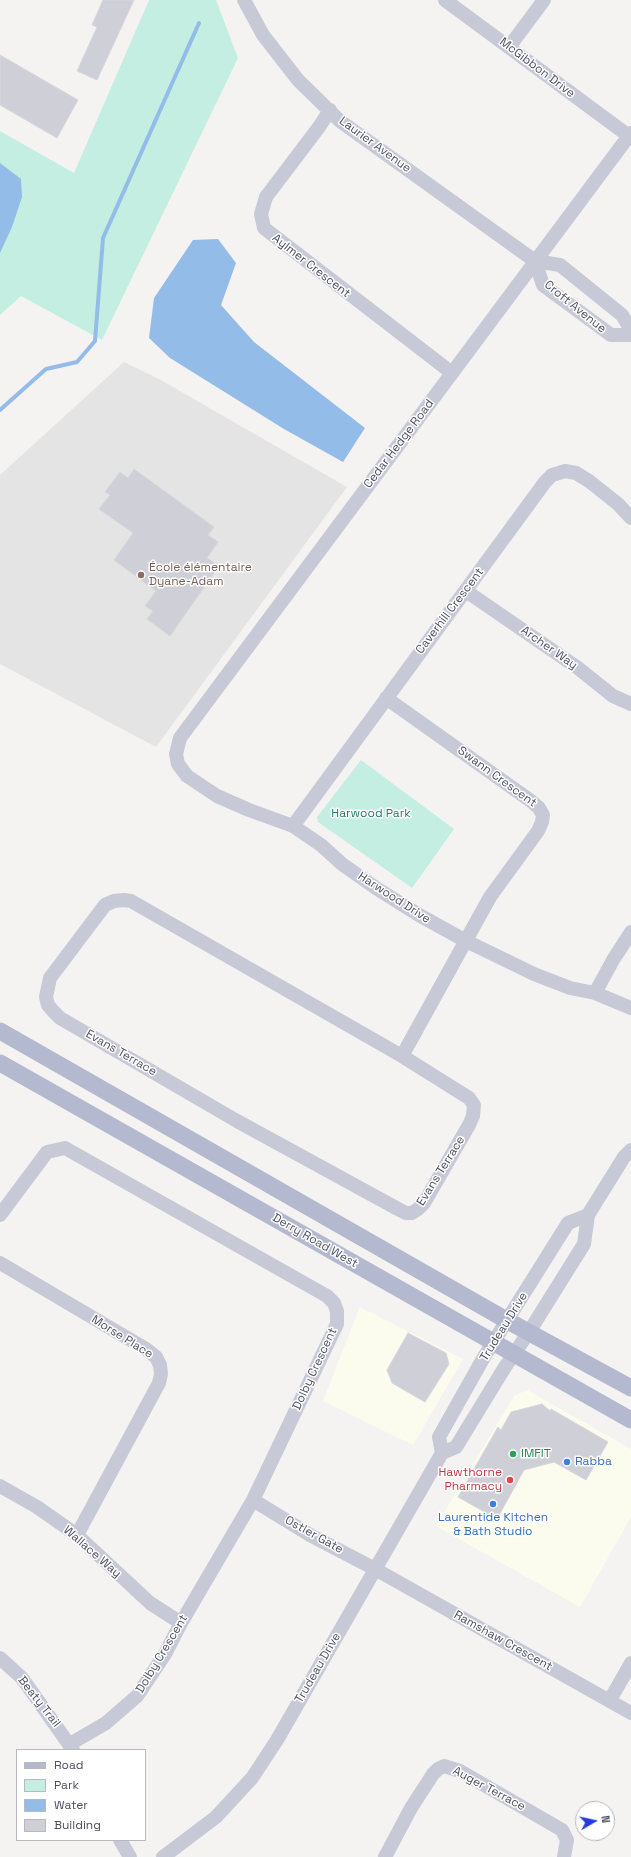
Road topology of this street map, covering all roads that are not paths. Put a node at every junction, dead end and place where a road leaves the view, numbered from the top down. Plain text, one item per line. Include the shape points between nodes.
1 (244, 0) edge
2 (445, 0) edge
3 (544, 0) edge
4 (509, 47) junction
5 (330, 110) junction
6 (630, 134) edge
7 (535, 261) junction
8 (631, 330) edge
9 (631, 335) edge
10 (452, 373) junction
11 (631, 518) edge
12 (466, 591) junction
13 (386, 698) junction
14 (631, 704) edge
15 (176, 759) joint
16 (293, 826) junction
17 (631, 932) edge
18 (466, 941) junction
19 (595, 993) junction
20 (631, 1008) edge
21 (0, 1032) edge
22 (402, 1056) junction
23 (0, 1063) edge
24 (631, 1150) edge
25 (0, 1215) edge
26 (588, 1215) junction
27 (0, 1263) edge
28 (508, 1321) junction
29 (529, 1332) junction
30 (494, 1343) junction
31 (515, 1354) junction
32 (631, 1388) edge
33 (631, 1420) edge
34 (442, 1453) junction
35 (0, 1486) edge
36 (253, 1500) junction
37 (77, 1535) junction
38 (375, 1569) junction
39 (181, 1623) junction
40 (0, 1658) edge
41 (631, 1662) edge
42 (610, 1700) junction
43 (631, 1713) edge
44 (72, 1747) edge
45 (121, 1841) edge
46 (130, 1857) edge
47 (163, 1857) edge
48 (385, 1857) edge
49 (564, 1857) edge

1 - 5 street, Laurier Avenue via 263,35 298,80
2 - 4 street, McGibbon Drive
3 - 4 street
4 - 6 street, McGibbon Drive
5 - 7 street, Laurier Avenue via 340,121
5 - 10 street, Aylmer Crescent via 266,197 261,214 264,228
6 - 7 street, Cedar Hedge Road
7 - 8 street, Croft Avenue via 560,265 622,315
7 - 9 street, Croft Avenue via 543,285 611,335
7 - 10 street, Cedar Hedge Road
10 - 15 street, Cedar Hedge Road via 180,738 176,748
11 - 12 street, Caverhill Crescent via 618,504 576,473 565,471 552,475 544,482
12 - 13 street, Caverhill Crescent
12 - 14 street, Archer Way via 578,668 613,696
13 - 16 street, Caverhill Crescent
13 - 18 street, Swann Crescent via 531,801 542,815 538,831 490,897
15 - 16 street, Harwood Drive via 183,773 217,796
16 - 18 street, Harwood Drive via 376,888
17 - 19 street
18 - 19 street, Harwood Drive via 534,974 570,988
18 - 22 street
19 - 20 street, Harwood Drive
21 - 28 main road
22 - 22 street, Evans Terrace via 460,1091 474,1105 473,1116 465,1132 424,1203 412,1213 398,1209 237,1121 60,1018 48,1005 47,987 50,978 105,906 114,901 131,901
23 - 30 main road, Derry Road West
24 - 26 street, Trudeau Drive
25 - 36 street, Dolby Crescent via 47,1152 65,1148 327,1296 334,1303 337,1324
26 - 28 street, Trudeau Drive via 568,1223
26 - 29 street, Trudeau Drive via 584,1244
27 - 37 street, Morse Place via 146,1349 156,1357 160,1365 159,1383
28 - 29 main road
28 - 30 street, Trudeau Drive
29 - 31 street, Trudeau Drive
29 - 32 main road
30 - 31 main road, Derry Road West
30 - 34 street, Trudeau Drive via 439,1437
31 - 33 main road, Derry Road West
31 - 34 street, Trudeau Drive via 456,1447
34 - 38 street, Trudeau Drive
35 - 37 street, Wallace Way via 37,1507
36 - 38 street, Ostler Gate via 310,1535
36 - 39 street, Dolby Crescent
37 - 39 street, Wallace Way via 150,1603
38 - 42 street, Ramshaw Crescent
38 - 47 street, Trudeau Drive via 277,1740 252,1778 216,1817
39 - 44 street, Dolby Crescent via 165,1654 137,1696 106,1723
40 - 44 street, Beaty Trail via 22,1678
41 - 42 street
42 - 43 street, Ramshaw Crescent
45 - 46 street
48 - 49 street, Auger Terrace via 411,1808 434,1774 444,1766 460,1771 562,1830 567,1840

